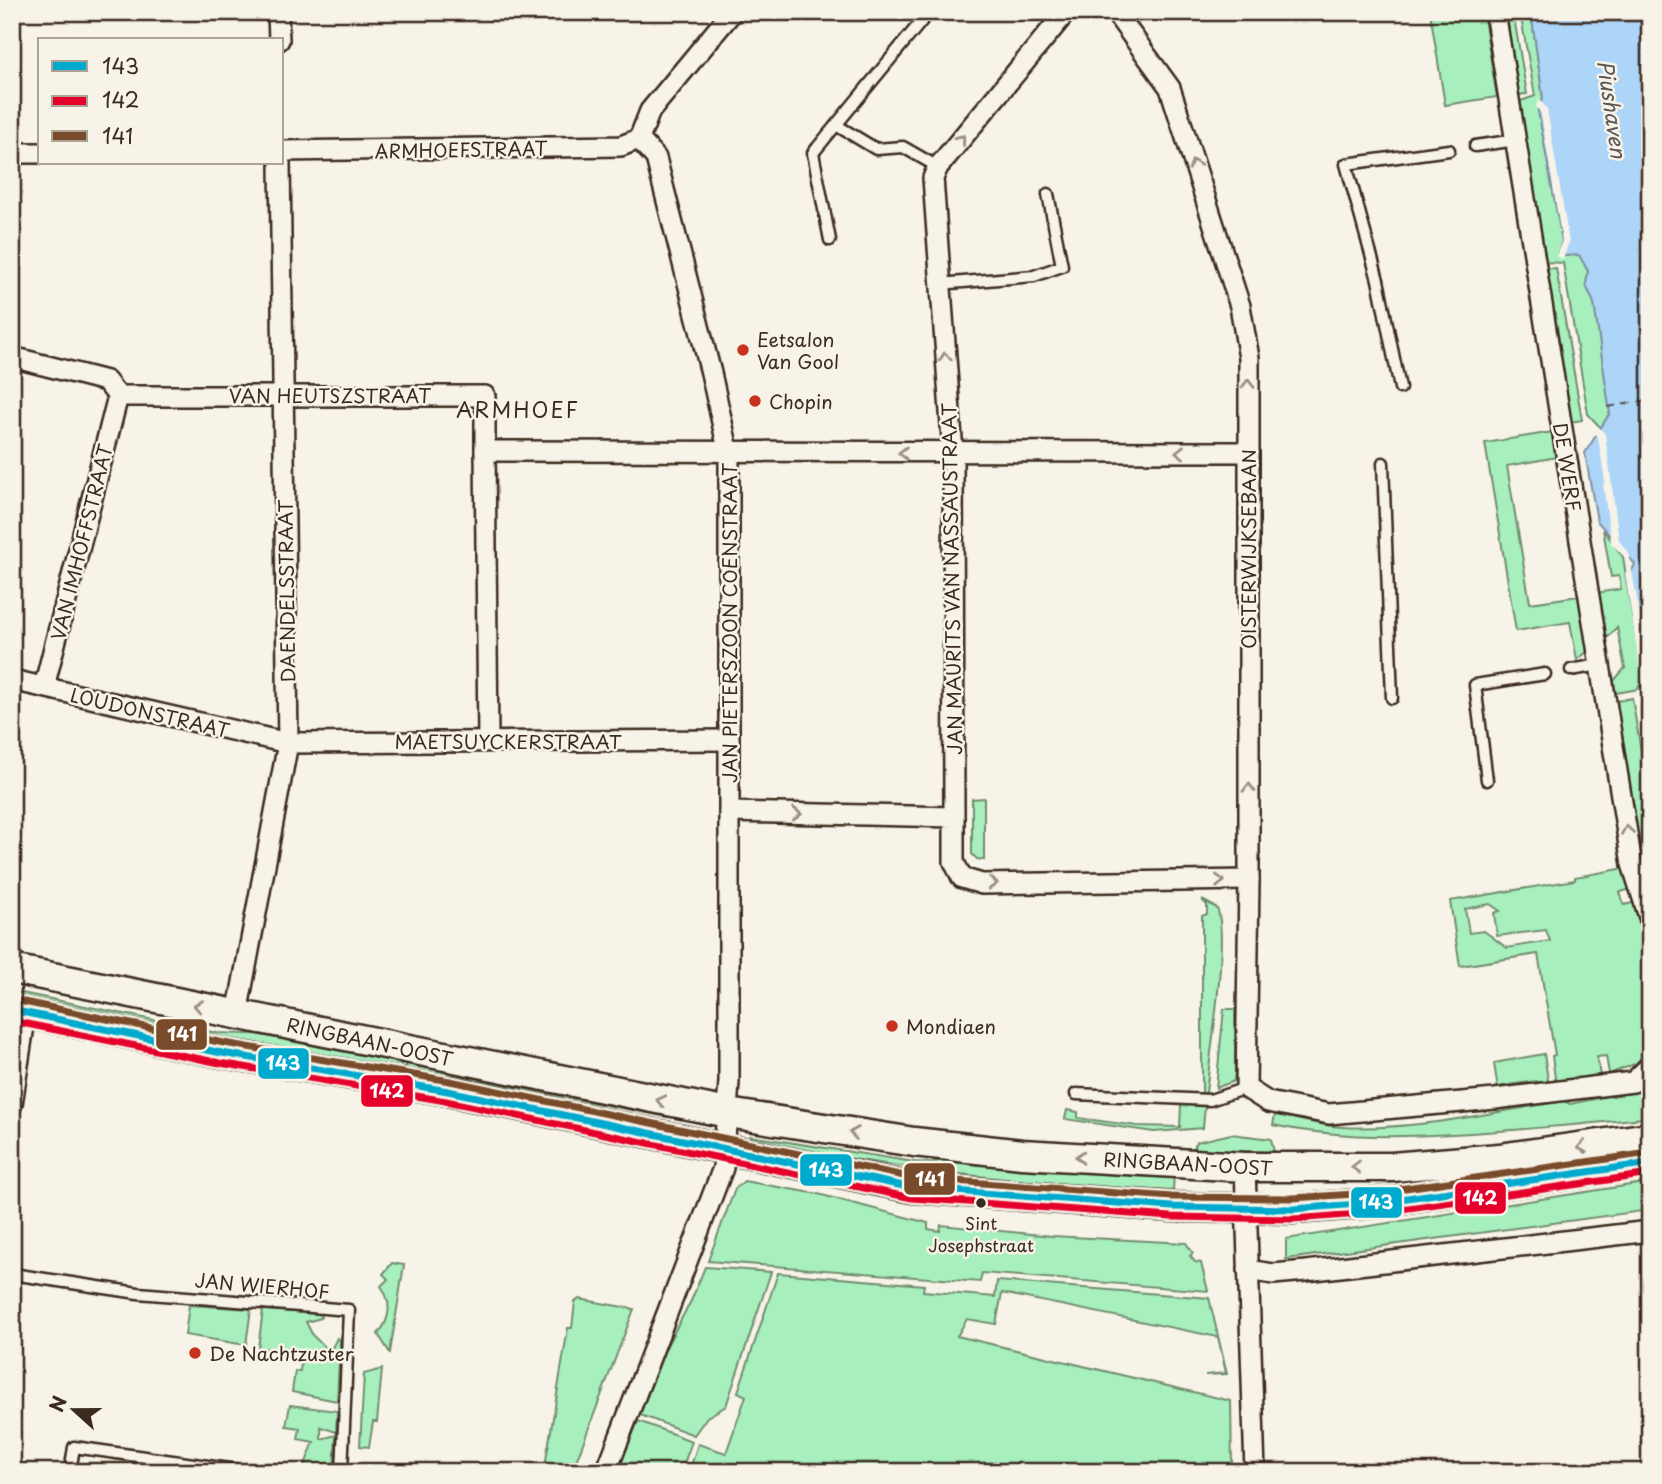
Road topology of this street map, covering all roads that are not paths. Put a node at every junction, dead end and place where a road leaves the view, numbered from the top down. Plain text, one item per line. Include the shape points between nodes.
1 (278, 12) edge
2 (732, 12) edge
3 (929, 12) edge
4 (1066, 12) edge
5 (1115, 12) edge
6 (1495, 12) edge
7 (279, 38) edge
8 (836, 125) junction
9 (639, 139) junction
10 (1516, 140) junction
11 (1475, 146) dead end
12 (1448, 150) dead end
13 (284, 151) edge
14 (12, 153) edge
15 (38, 153) edge
16 (280, 164) edge
17 (938, 167) junction
18 (1048, 194) dead end
19 (830, 240) dead end
20 (940, 284) junction
21 (12, 357) edge
22 (1400, 388) dead end
23 (283, 394) junction
24 (118, 396) junction
25 (485, 451) junction
26 (1248, 452) junction
27 (953, 453) junction
28 (729, 454) junction
29 (1382, 463) dead end
30 (1571, 670) dead end
31 (1545, 674) dead end
32 (1601, 674) junction
33 (12, 680) edge
34 (44, 687) junction
35 (1392, 698) dead end
36 (488, 740) junction
37 (729, 740) junction
38 (288, 743) junction
39 (1488, 780) dead end
40 (729, 812) junction
41 (954, 817) junction
42 (1249, 880) junction
43 (1650, 920) edge
44 (12, 969) edge
45 (19, 1011) edge
46 (237, 1014) junction
47 (1650, 1066) edge
48 (1246, 1088) junction
49 (1076, 1094) dead end
50 (12, 1104) edge
51 (728, 1113) junction
52 (1650, 1137) edge
53 (726, 1151) junction
54 (1650, 1163) edge
55 (1245, 1167) junction
56 (1246, 1208) junction
57 (1650, 1231) edge
58 (1248, 1270) junction
59 (12, 1274) edge
60 (236, 1470) dead end
61 (70, 1472) edge
62 (342, 1472) edge
63 (606, 1472) edge
64 (1255, 1472) edge

1 - 7 street
2 - 9 street via 650,111
3 - 8 lane
17 -> 4 street
26 -> 5 street, OISTERWIJKSEBAAN via 1248,358 1240,306 1170,88
6 - 10 street, DE WERF
8 - 17 lane via 876,149 903,147
8 - 19 lane via 813,153
9 - 13 street, ARMHOEFSTRAAT via 621,146
9 - 28 street, JAN PIETERSZOON COENSTRAAT via 656,158
10 - 11 lane
10 - 32 street, DE WERF
12 - 22 lane via 1346,164 1378,280
14 - 15 street
16 - 23 street, DAENDELSSTRAAT
17 - 20 street, JAN MAURITS VAN NASSAUSTRAAT via 932,189
18 - 20 lane via 1062,266 1034,276
27 -> 20 street, JAN MAURITS VAN NASSAUSTRAAT
21 - 24 street via 106,381
23 - 24 street, VAN HEUTSZSTRAAT
23 - 25 street, VAN HEUTSZSTRAAT via 485,396
23 - 38 street, DAENDELSSTRAAT
24 - 34 street, VAN IMHOFFSTRAAT
25 - 28 street
25 - 36 street
26 -> 27 street
42 -> 26 street, OISTERWIJKSEBAAN
27 -> 28 street
27 - 41 street, JAN MAURITS VAN NASSAUSTRAAT
28 - 37 street, JAN PIETERSZOON COENSTRAAT
29 - 35 lane
30 - 32 lane
31 - 39 lane via 1475,685
43 -> 32 street, DE WERF via 1632,864
33 - 34 street, LOUDONSTRAAT
34 - 38 street, LOUDONSTRAAT
36 - 37 street, MAETSUYCKERSTRAAT
36 - 38 street, MAETSUYCKERSTRAAT
37 - 40 street, JAN PIETERSZOON COENSTRAAT
38 - 46 street, DAENDELSSTRAAT
40 -> 41 street
40 - 51 street, JAN PIETERSZOON COENSTRAAT
41 -> 42 street, JAN MAURITS VAN NASSAUSTRAAT via 954,862 962,878 982,884
42 - 48 street, OISTERWIJKSEBAAN
46 -> 44 main road, RINGBAAN-OOST
45 - 50 street
45 - 53 main road, RINGBAAN-OOST via 222,1053 449,1091
51 -> 46 main road, RINGBAAN-OOST
47 - 48 street via 1633,1082 1329,1114 1268,1102
48 - 49 lane via 1210,1100
51 - 53 street
55 -> 51 main road, RINGBAAN-OOST via 1022,1154
52 -> 55 main road, RINGBAAN-OOST via 1500,1158 1392,1167
53 - 56 main road, RINGBAAN-OOST via 913,1188
53 - 63 street
54 - 56 main road, RINGBAAN-OOST via 1372,1203
55 - 56 street
56 - 58 street
57 - 58 street via 1306,1271 1273,1274
58 - 64 street
59 - 62 lane, JAN WIERHOF via 138,1293 349,1310
60 - 61 lane via 74,1447

